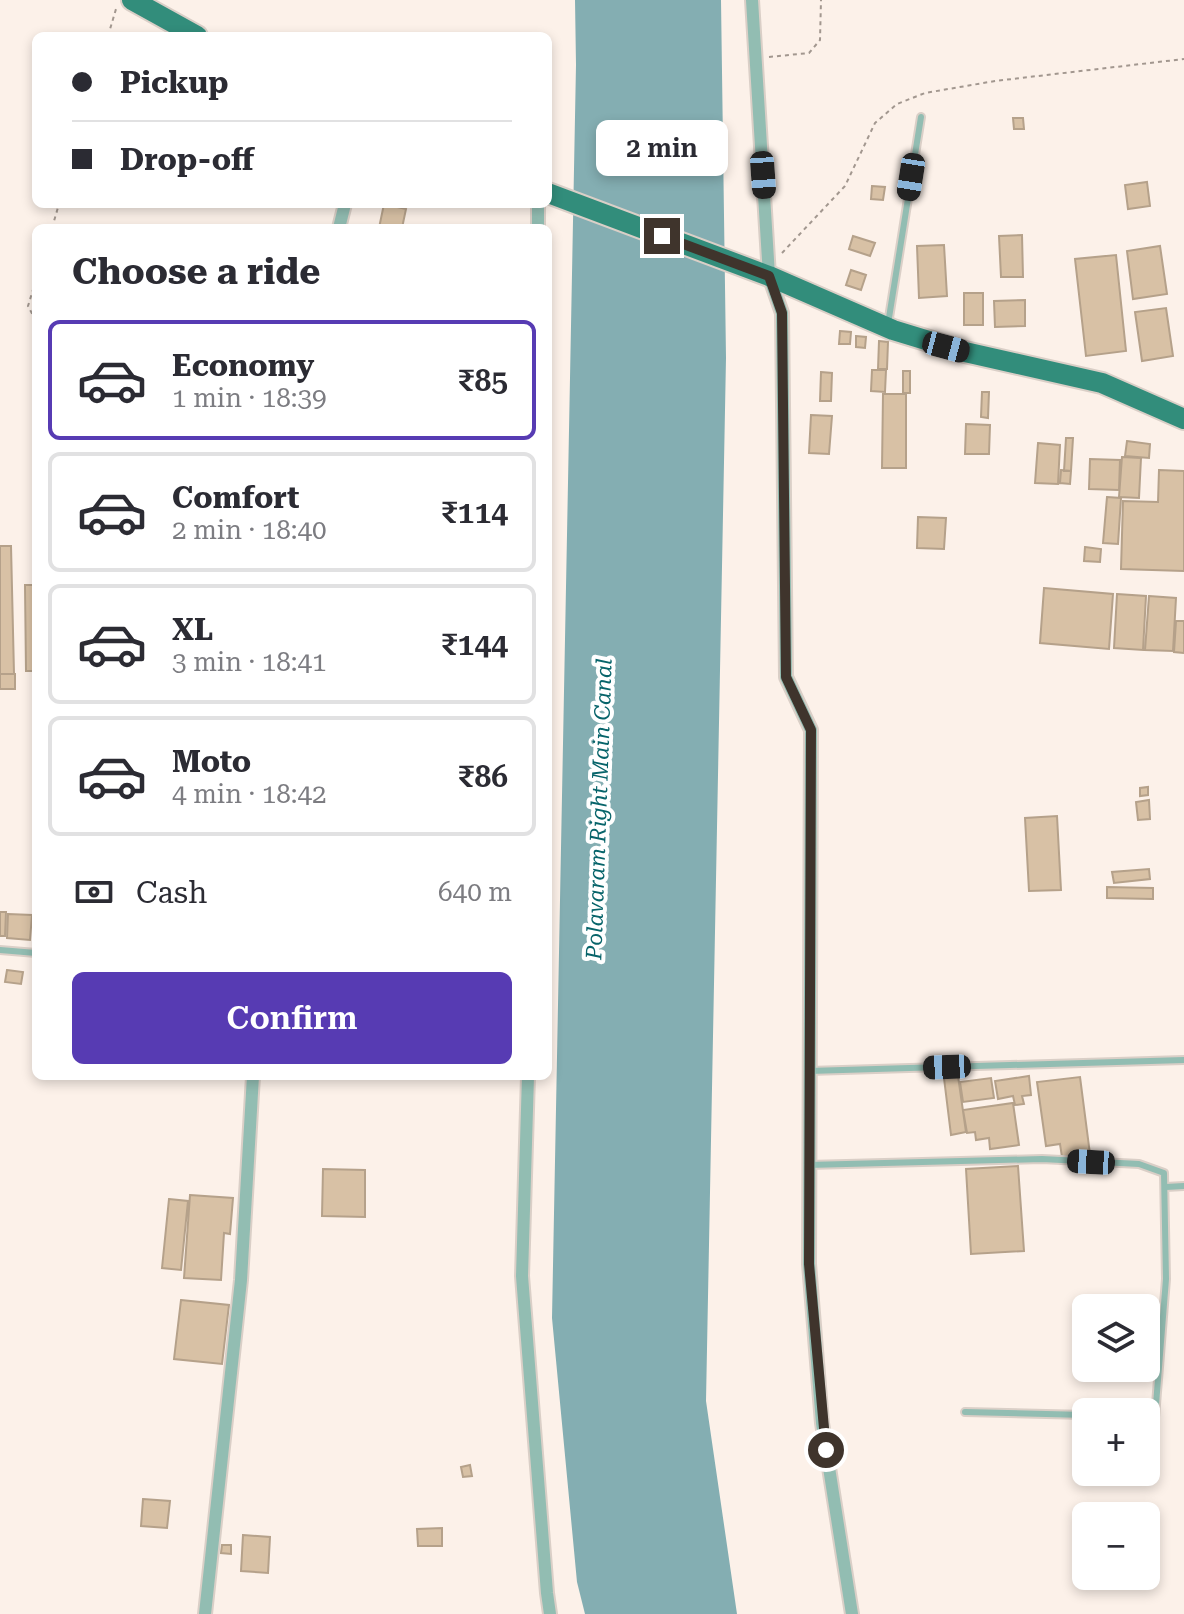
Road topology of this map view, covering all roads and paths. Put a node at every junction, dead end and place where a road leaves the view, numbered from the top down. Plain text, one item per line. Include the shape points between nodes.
1 (119, 0) edge
2 (132, 0) edge
3 (752, 0) edge
4 (821, 0) edge
5 (109, 32) edge
6 (190, 32) edge
7 (755, 58) junction
8 (1184, 59) edge
9 (921, 117) dead end
10 (552, 199) edge
11 (768, 269) junction
12 (32, 293) edge
13 (32, 314) edge
14 (887, 328) junction
15 (1184, 419) edge
16 (0, 950) edge
17 (32, 953) edge
18 (1184, 1060) edge
19 (809, 1071) junction
20 (253, 1080) edge
21 (528, 1080) edge
22 (808, 1165) junction
23 (1184, 1186) edge
24 (1166, 1187) junction
25 (1157, 1398) edge
26 (965, 1412) dead end
27 (1072, 1415) edge
28 (205, 1614) edge
29 (550, 1614) edge
30 (852, 1614) edge

1 - 5 path
2 - 6 main road
3 - 7 street
4 - 7 path via 820,40 809,53
7 - 11 street
8 - 11 path via 981,83 897,104 875,123 845,186
9 - 14 lane
10 - 11 main road
11 - 14 main road
11 - 19 street via 782,313 786,677 811,730
12 - 13 path
14 - 15 main road via 1102,383
16 - 17 lane
18 - 19 lane
19 - 22 street
20 - 28 street via 241,1280
21 - 29 street via 522,1276
22 - 24 lane via 1042,1159 1139,1164 1164,1173
22 - 30 street via 809,1264 822,1423
23 - 24 lane
24 - 25 lane via 1166,1279
26 - 27 lane

